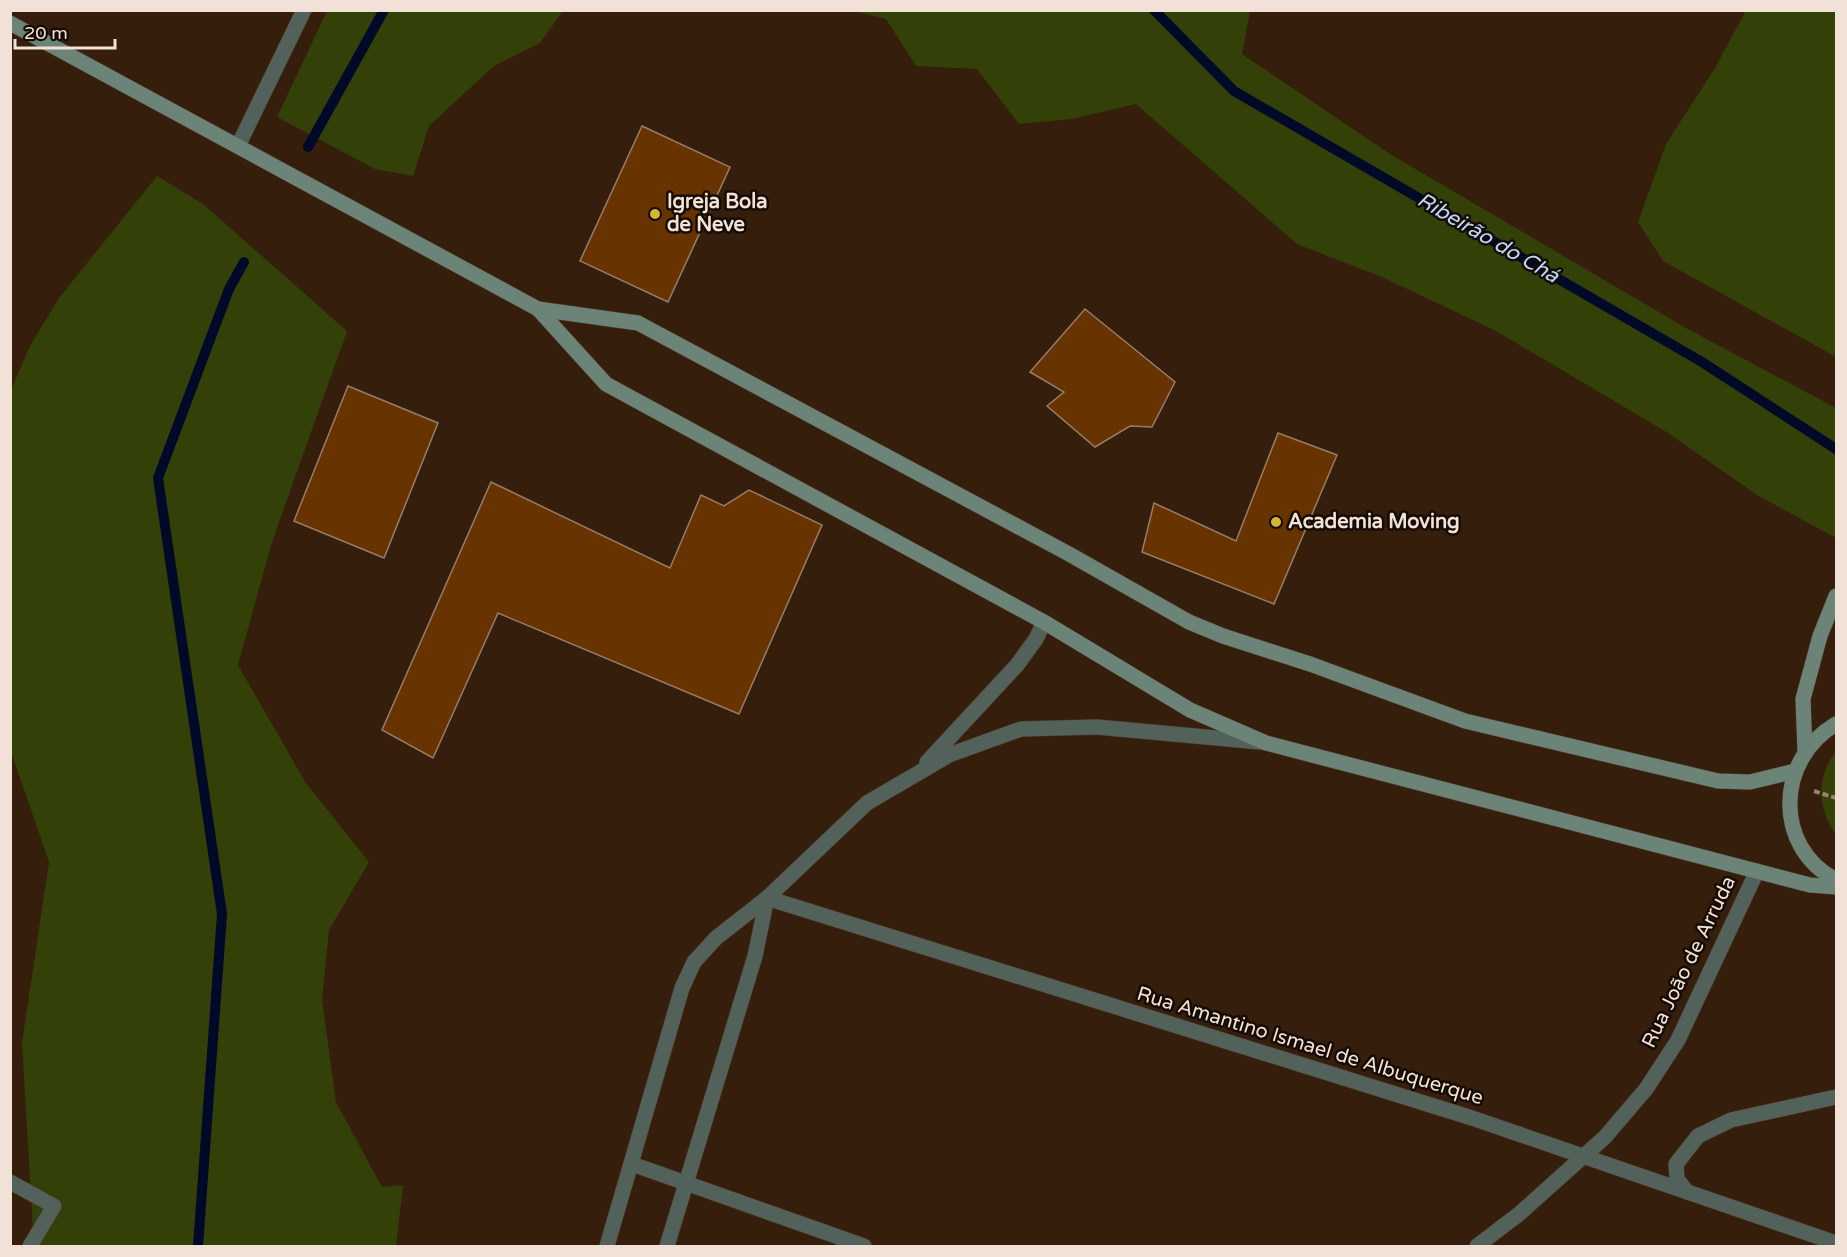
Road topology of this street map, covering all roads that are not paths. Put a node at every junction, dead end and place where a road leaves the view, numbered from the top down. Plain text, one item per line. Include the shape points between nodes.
1 (304, 10) edge
2 (10, 23) edge
3 (238, 146) junction
4 (538, 309) junction
5 (1836, 596) edge
6 (1044, 622) junction
7 (1836, 724) edge
8 (1266, 743) junction
9 (1805, 752) junction
10 (1795, 771) junction
11 (915, 776) junction
12 (1757, 871) junction
13 (1836, 880) edge
14 (1836, 888) edge
15 (767, 898) junction
16 (1836, 1097) edge
17 (1582, 1158) junction
18 (632, 1164) junction
19 (10, 1182) edge
20 (686, 1183) junction
21 (1687, 1192) junction
22 (32, 1243) edge
23 (1836, 1243) edge
24 (607, 1246) edge
25 (667, 1246) edge
26 (864, 1246) edge
27 (1477, 1246) edge

1 - 3 street
2 - 3 main road
3 - 4 main road
4 - 6 main road via 606,384
4 - 10 main road via 638,323 1189,622 1223,636 1465,722 1718,781 1750,782
5 - 9 main road via 1820,636 1803,699
6 - 8 main road via 1190,710
6 - 11 street via 1017,665
7 - 9 main road
8 - 11 street via 1097,727 1021,729 949,755
8 - 12 main road
9 - 10 main road
10 - 13 main road via 1789,807 1798,843 1821,872
11 - 15 street via 867,803
12 - 14 main road
12 - 17 street, Rua João de Arruda via 1678,1040 1641,1095
15 - 17 street, Rua Amantino Ismael de Albuquerque via 1472,1118
15 - 18 street via 716,938 694,962 682,988
15 - 20 street via 755,956
16 - 21 street via 1731,1120 1698,1136 1676,1164 1677,1179
17 - 21 street, Rua Amantino Ismael de Albuquerque
17 - 27 street, Rua João de Arruda
18 - 20 street
18 - 24 street
19 - 22 street via 54,1206
20 - 25 street
20 - 26 street
21 - 23 street, Rua Amantino Ismael de Albuquerque

